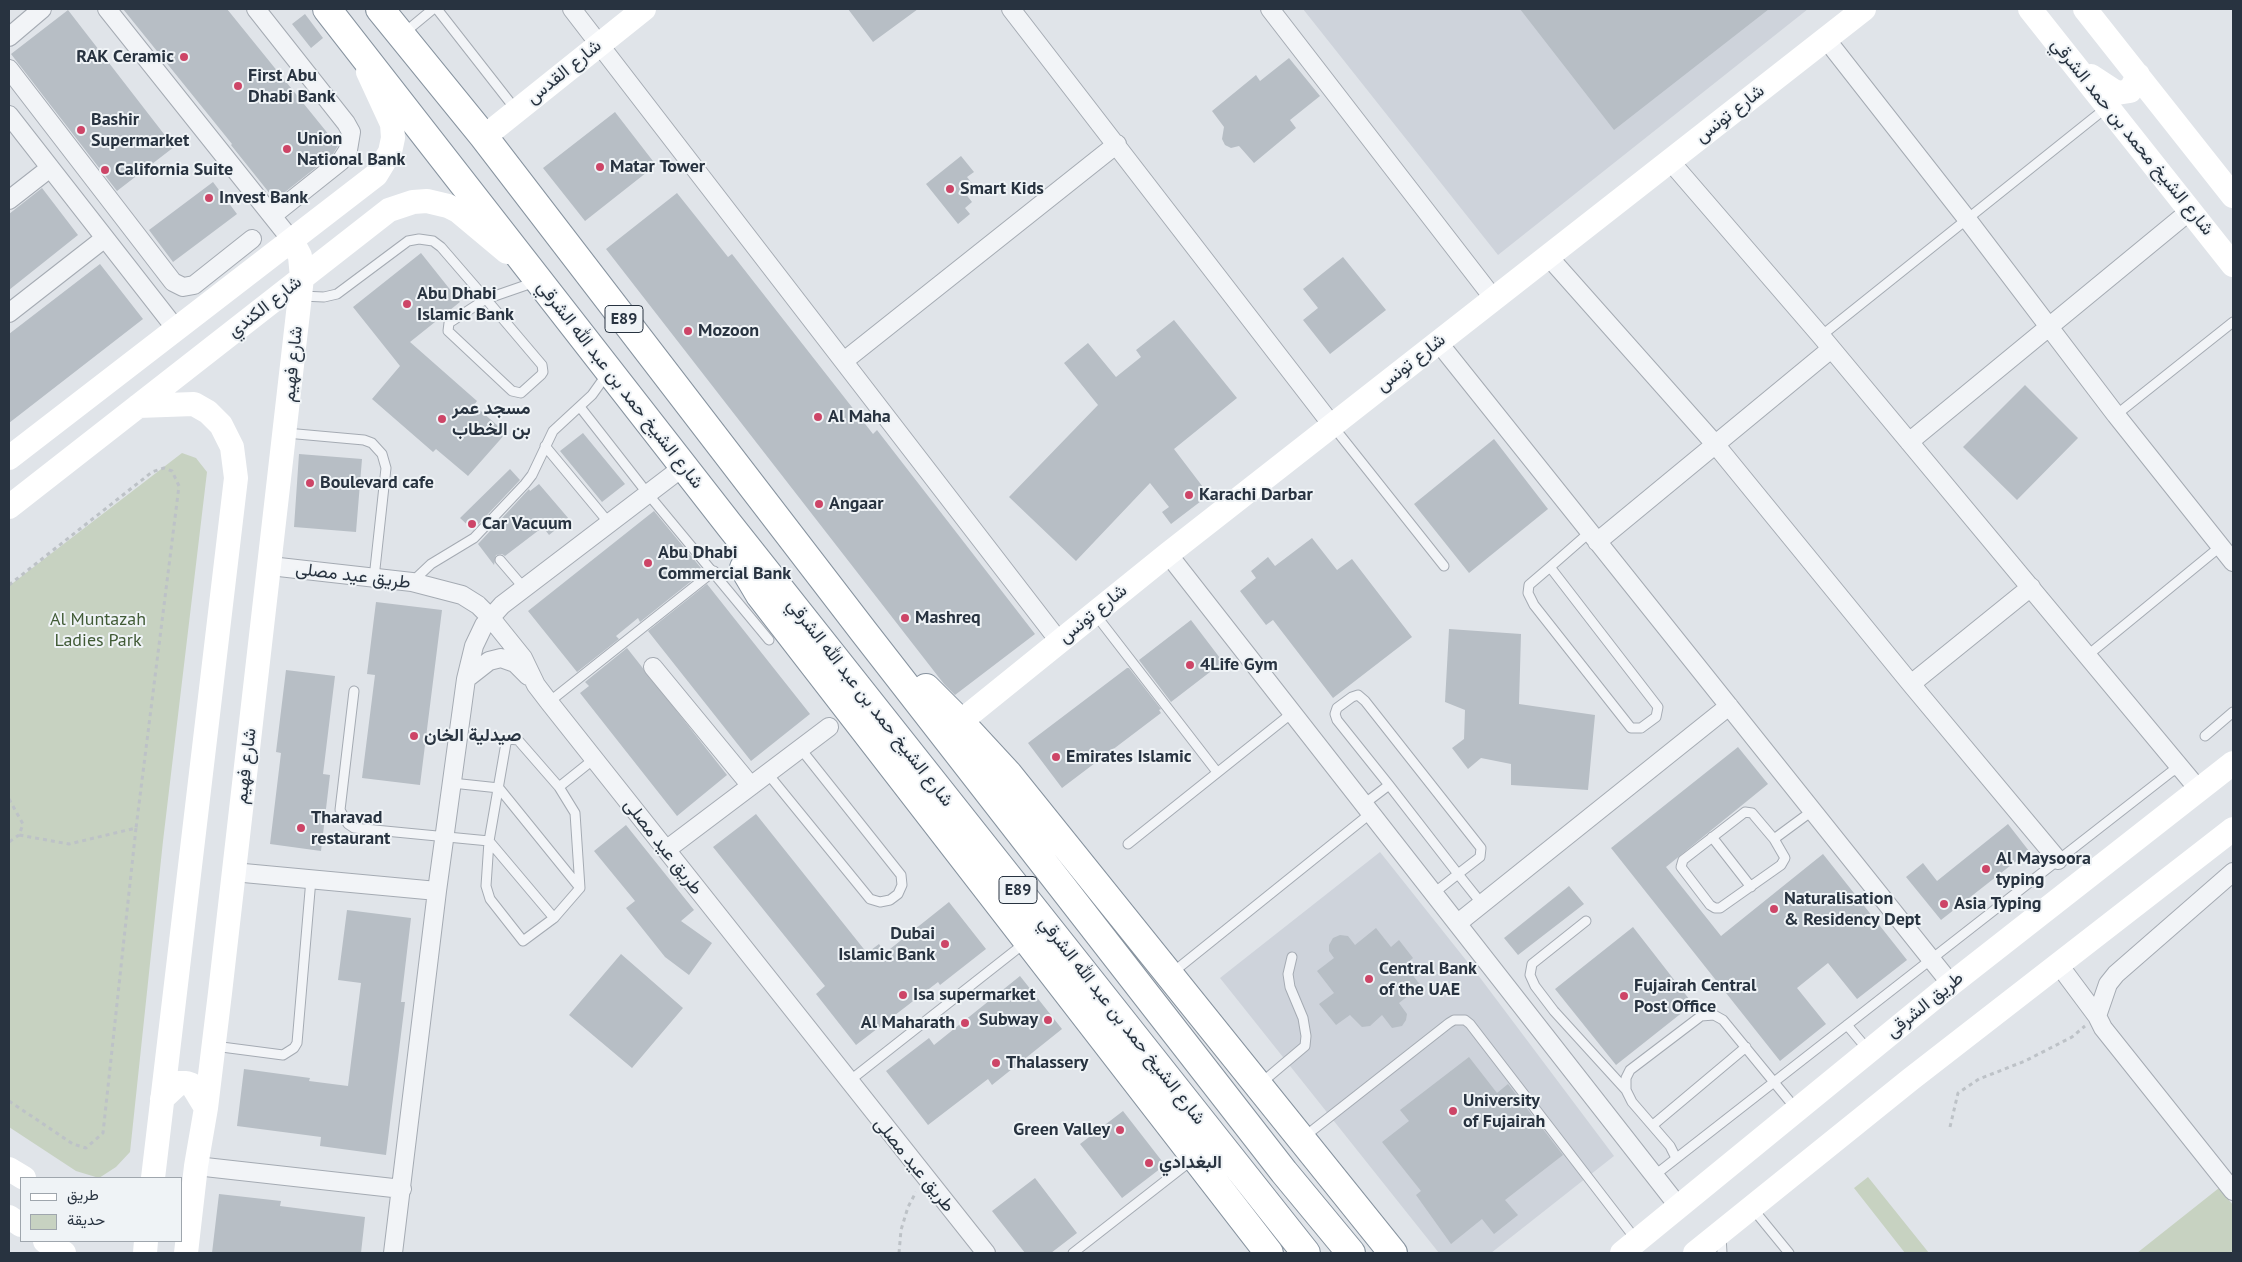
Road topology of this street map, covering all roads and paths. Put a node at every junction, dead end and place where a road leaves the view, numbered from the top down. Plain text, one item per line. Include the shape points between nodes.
1 (42, 9) edge
2 (107, 9) edge
3 (256, 9) edge
4 (327, 9) edge
5 (380, 9) edge
6 (435, 9) edge
7 (572, 9) edge
8 (644, 9) edge
9 (1011, 9) edge
10 (1270, 9) edge
11 (1864, 9) edge
12 (2030, 9) edge
13 (2085, 9) edge
14 (402, 35) junction
15 (9, 37) edge
16 (1826, 39) junction
17 (600, 44) junction
18 (2058, 44) junction
19 (356, 46) junction
20 (9, 68) edge
21 (2138, 75) junction
22 (2108, 106) junction
23 (517, 110) junction
24 (9, 115) edge
25 (484, 137) junction
26 (1116, 144) junction
27 (1670, 161) junction
28 (50, 168) junction
29 (2233, 196) edge
30 (9, 200) edge
31 (2191, 210) junction
32 (272, 216) junction
33 (1967, 219) junction
34 (105, 238) junction
35 (252, 239) dead end
36 (292, 241) junction
37 (1548, 256) junction
38 (2233, 265) edge
39 (534, 276) junction
40 (301, 287) junction
41 (1494, 298) junction
42 (486, 299) junction
43 (9, 313) edge
44 (2233, 322) edge
45 (2049, 326) junction
46 (176, 329) junction
47 (1438, 342) junction
48 (1826, 343) junction
49 (844, 361) junction
50 (609, 372) junction
51 (138, 406) junction
52 (580, 406) junction
53 (72, 409) junction
54 (2116, 416) junction
55 (1332, 425) junction
56 (285, 433) junction
57 (94, 440) junction
58 (1909, 442) junction
59 (1715, 444) junction
60 (546, 446) junction
61 (9, 458) edge
62 (684, 467) junction
63 (648, 494) junction
64 (9, 506) edge
65 (610, 524) junction
66 (730, 526) junction
67 (1594, 537) junction
68 (2221, 546) junction
69 (1168, 554) junction
70 (500, 560) dead end
71 (2233, 562) edge
72 (270, 566) junction
73 (1444, 566) dead end
74 (1550, 567) junction
75 (714, 571) junction
76 (374, 578) junction
77 (412, 582) junction
78 (9, 585) edge
79 (2031, 587) junction
80 (524, 588) junction
81 (1094, 613) junction
82 (490, 617) junction
83 (864, 632) junction
84 (769, 640) dead end
85 (1059, 642) junction
86 (2088, 655) junction
87 (653, 667) dead end
88 (466, 679) junction
89 (1910, 684) junction
90 (536, 685) junction
91 (354, 691) dead end
92 (549, 702) junction
93 (1729, 706) junction
94 (2233, 712) edge
95 (1292, 713) junction
96 (960, 722) junction
97 (828, 726) dead end
98 (2205, 736) dead end
99 (800, 748) junction
100 (594, 759) junction
101 (2233, 763) edge
102 (2182, 767) junction
103 (1217, 772) junction
104 (768, 774) junction
105 (452, 783) junction
106 (1390, 785) junction
107 (751, 786) junction
108 (558, 787) junction
109 (499, 788) junction
110 (2199, 790) junction
111 (9, 799) edge
112 (1368, 809) junction
113 (1812, 810) junction
114 (136, 828) junction
115 (2233, 829) edge
116 (19, 835) junction
117 (444, 836) junction
118 (1712, 837) junction
119 (1774, 839) junction
120 (9, 842) edge
121 (489, 842) junction
122 (1128, 844) dead end
123 (666, 850) junction
124 (2058, 860) junction
125 (233, 872) junction
126 (2233, 872) edge
127 (1458, 874) junction
128 (310, 879) junction
129 (1751, 887) junction
130 (580, 888) junction
131 (437, 891) junction
132 (1434, 893) junction
133 (1482, 904) junction
134 (554, 918) junction
135 (1586, 921) dead end
136 (1458, 923) junction
137 (1026, 941) junction
138 (1292, 957) dead end
139 (1931, 960) junction
140 (2059, 964) junction
141 (1169, 975) junction
142 (1950, 984) junction
143 (2097, 1016) junction
144 (1847, 1025) junction
145 (213, 1046) junction
146 (1746, 1047) junction
147 (1868, 1050) junction
148 (1774, 1081) junction
149 (848, 1082) junction
150 (1258, 1085) junction
151 (1626, 1090) junction
152 (9, 1101) edge
153 (206, 1108) junction
154 (161, 1109) junction
155 (1797, 1109) junction
156 (1653, 1125) junction
157 (1950, 1128) dead end
158 (1302, 1139) junction
159 (1194, 1158) junction
160 (1676, 1158) junction
161 (196, 1166) junction
162 (9, 1169) edge
163 (1655, 1175) junction
164 (22, 1177) edge
165 (137, 1177) edge
166 (153, 1177) edge
167 (924, 1178) junction
168 (402, 1188) junction
169 (2233, 1191) edge
170 (1751, 1206) junction
171 (1679, 1208) junction
172 (9, 1217) edge
173 (20, 1224) edge
174 (47, 1242) edge
175 (1722, 1242) edge
176 (1629, 1247) edge
177 (1393, 1252) edge
178 (64, 1253) edge
179 (186, 1253) edge
180 (393, 1253) edge
181 (900, 1253) edge
182 (986, 1253) edge
183 (1073, 1253) edge
184 (1269, 1253) edge
185 (1306, 1253) edge
186 (1350, 1253) edge
187 (1695, 1253) edge
188 (1789, 1253) edge

1 - 15 street
2 - 32 street
3 - 32 street via 351,132 348,150 341,161
4 - 19 highway, شارع الشيخ حمد بن عبد الله الشرقي / E89
5 - 14 highway, شارع الشيخ حمد بن عبد الله الشرقي / E89
6 - 14 lane
6 - 23 lane
7 - 17 street
8 - 17 street, شارع القدس
9 - 26 street
10 - 41 street
11 - 16 street, شارع تونس
12 - 18 street, شارع الشيخ محمد بن حمد الشرقي
13 - 21 street
14 - 25 highway, شارع الشيخ حمد بن عبد الله الشرقي / E89
16 - 27 street, شارع تونس
16 - 33 street
17 - 23 street, شارع القدس
17 - 49 street
18 - 21 street via 2094,79 2117,92 2130,91
18 - 22 street, شارع الشيخ محمد بن حمد الشرقي
19 - 36 street, شارع الكندي via 392,124 390,152 382,168 369,181
19 - 39 highway, شارع الشيخ حمد بن عبد الله الشرقي / E89
20 - 35 street via 173,282 183,287 194,285
21 - 29 street
22 - 31 street, شارع الشيخ محمد بن حمد الشرقي
22 - 33 lane
23 - 25 street, شارع القدس
24 - 28 street
25 - 83 highway, شارع الشيخ حمد بن عبد الله الشرقي / E89
26 - 49 street
26 - 55 street
27 - 37 street, شارع تونس
27 - 48 street
28 - 30 street
28 - 34 street
31 - 38 street, شارع الشيخ محمد بن حمد الشرقي
31 - 45 street
32 - 36 street
33 - 45 street
33 - 48 lane
34 - 43 street
34 - 46 street
36 - 40 street, شارع فهيم via 300,256
36 - 46 street, شارع الكندي
37 - 41 street, شارع تونس
37 - 59 street
39 - 40 street, شارع الكندي via 458,211 427,201 389,210
39 - 42 lane
39 - 50 highway, شارع الشيخ حمد بن عبد الله الشرقي / E89
40 - 42 lane via 324,297 337,294 408,240 419,239 433,241 440,247
40 - 51 street, شارع الكندي
40 - 56 street, شارع فهيم
41 - 47 street, شارع تونس
42 - 42 lane via 449,323 448,332 512,391 522,393 541,375 542,364
44 - 54 lane
45 - 54 street
45 - 58 street
46 - 53 street, شارع الكندي
47 - 55 street, شارع تونس
47 - 67 street
48 - 58 street
48 - 59 street
49 - 85 street
50 - 52 lane
50 - 62 highway, شارع الشيخ حمد بن عبد الله الشرقي / E89
51 - 57 street, شارع الكندي
51 - 154 street via 194,404 208,412 221,425 232,447 236,478
52 - 60 lane via 553,431
52 - 63 lane
53 - 57 street via 66,425 70,433 84,440
53 - 61 street, شارع الكندي
54 - 68 street
55 - 69 street, شارع تونس
55 - 73 lane
56 - 72 street, شارع فهيم
56 - 76 lane via 364,440 372,443 382,454 386,468
57 - 64 street, شارع الكندي
58 - 79 street
59 - 67 street
59 - 89 street
60 - 65 lane
60 - 77 lane via 529,479 481,537 422,571
62 - 63 street
62 - 66 highway, شارع الشيخ حمد بن عبد الله الشرقي / E89
63 - 65 street
63 - 75 lane
65 - 80 street
66 - 137 highway via 739,560 760,595
66 - 185 highway, شارع الشيخ حمد بن عبد الله الشرقي / E89
67 - 74 lane
67 - 93 street
68 - 71 street
68 - 86 lane
69 - 81 street, شارع تونس
69 - 95 street
70 - 80 lane
72 - 76 street, طريق عيد مصلى
72 - 125 street, شارع فهيم
74 - 74 lane via 1529,585 1528,594 1534,605 1631,728 1641,728 1656,718 1658,706
75 - 84 lane
75 - 92 lane
76 - 77 street, طريق عيد مصلى
77 - 82 street, طريق عيد مصلى via 462,595
78 - 114 path via 152,472 164,468 172,471 178,486
79 - 86 street
79 - 89 street
80 - 82 street
81 - 85 street, شارع تونس
81 - 103 lane
82 - 88 street via 474,646
82 - 90 street, طريق عيد مصلى via 523,658
83 - 96 highway
83 - 186 highway, شارع الشيخ حمد بن عبد الله الشرقي / E89
85 - 96 street, شارع تونس
86 - 102 street
87 - 107 street
88 - 90 street via 489,661 501,658 516,663
88 - 105 street
89 - 124 street
90 - 92 street, طريق عيد مصلى
91 - 117 lane via 340,810 344,817 354,828
92 - 100 street, طريق عيد مصلى
93 - 113 street
93 - 133 street
94 - 98 lane
95 - 103 lane
95 - 112 street
96 - 141 highway via 1008,774
97 - 99 street
99 - 104 street
99 - 104 lane via 900,874 902,885 898,894 880,902 870,899
100 - 108 lane
100 - 123 street, طريق عيد مصلى
101 - 110 street, طريق الشرقى
102 - 110 street
102 - 124 lane via 2171,772
103 - 122 lane
104 - 107 street
105 - 109 lane
105 - 117 street
106 - 112 lane
106 - 127 lane
106 - 127 lane via 1337,720 1337,708 1352,697 1358,695 1365,701 1481,848 1480,857
107 - 123 street
108 - 109 lane via 514,738 506,743
108 - 130 lane via 576,813
109 - 121 lane
109 - 130 lane
110 - 142 street, طريق الشرقى
111 - 116 path via 22,824
112 - 132 street
112 - 141 lane
113 - 119 lane
113 - 139 street
114 - 116 path via 69,844
114 - 152 path via 103,1133 86,1148 73,1144
115 - 140 street
116 - 120 path
117 - 121 lane
117 - 131 street
118 - 119 lane via 1745,812 1752,813
118 - 129 lane
118 - 129 lane via 1680,867 1715,908 1720,908
119 - 129 lane via 1785,858 1781,865
121 - 134 lane
121 - 134 lane via 488,894 519,938 527,940
123 - 149 street, طريق عيد مصلى
124 - 139 lane
125 - 128 street
125 - 145 street, شارع فهيم
126 - 143 street via 2116,974 2108,984
127 - 132 lane
127 - 133 lane
128 - 131 street
128 - 145 lane via 297,1043 284,1055
130 - 134 lane
131 - 168 street
132 - 136 street
133 - 136 street
135 - 151 lane via 1532,964 1530,975 1554,1011
136 - 163 street
137 - 149 lane
137 - 159 highway
138 - 150 lane via 1288,974 1303,1018 1305,1046
139 - 142 street
139 - 144 lane
140 - 143 street
140 - 170 street
141 - 150 highway
142 - 147 street, طريق الشرقى
143 - 157 path via 2072,1037 2025,1061 1979,1079 1958,1093
143 - 169 street
144 - 147 lane
144 - 148 lane
145 - 153 street, شارع فهيم
146 - 148 lane
146 - 151 lane via 1723,1020 1714,1015 1701,1016 1630,1070
146 - 156 lane
147 - 155 street, طريق الشرقى
148 - 155 lane
148 - 160 lane
149 - 167 street, طريق عيد مصلى
150 - 158 highway
151 - 156 lane via 1632,1102
153 - 154 street via 192,1085 179,1083
153 - 161 street, شارع فهيم
154 - 165 street via 151,1149
154 - 166 street
155 - 171 street, طريق الشرقى
156 - 160 lane
158 - 176 lane via 1449,1023 1466,1020
158 - 177 highway
159 - 183 lane
159 - 184 highway
160 - 163 lane
161 - 168 street
161 - 179 street, شارع فهيم
162 - 164 street
163 - 171 street
167 - 181 path via 908,1207 901,1230
167 - 182 street, طريق عيد مصلى
168 - 180 street
170 - 175 street
170 - 188 lane
171 - 176 street, طريق الشرقى
172 - 173 street
174 - 178 street
175 - 187 street

